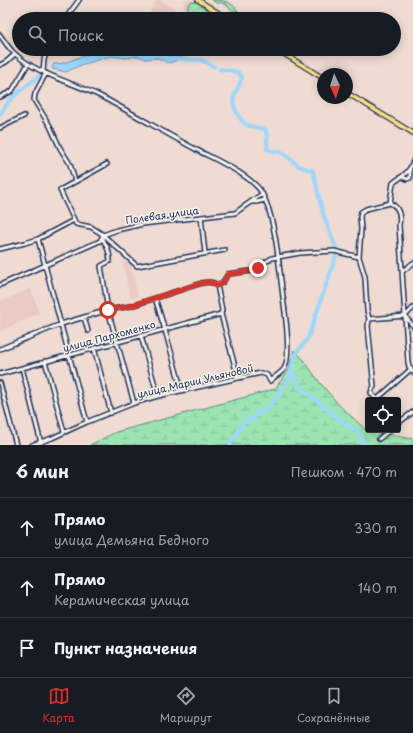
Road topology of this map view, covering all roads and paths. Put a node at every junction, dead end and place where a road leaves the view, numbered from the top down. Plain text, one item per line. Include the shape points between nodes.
1 (79, 0) edge
2 (198, 0) edge
3 (70, 12) edge
4 (217, 12) edge
5 (0, 35) edge
6 (2, 43) edge
7 (12, 51) edge
8 (13, 56) edge
9 (18, 56) edge
10 (45, 56) edge
11 (287, 56) edge
12 (28, 64) junction
13 (0, 65) edge
14 (45, 73) junction
15 (317, 74) edge
16 (0, 97) edge
17 (353, 97) edge
18 (24, 116) dead end
19 (0, 128) edge
20 (413, 133) edge
21 (413, 161) edge
22 (107, 164) dead end
23 (410, 169) junction
24 (403, 177) junction
25 (76, 181) junction
26 (262, 194) junction
27 (265, 200) junction
28 (252, 202) junction
29 (390, 203) junction
30 (201, 217) junction
31 (74, 220) junction
32 (102, 237) junction
33 (38, 239) junction
34 (107, 247) junction
35 (116, 248) junction
36 (0, 249) edge
37 (225, 250) dead end
38 (205, 253) junction
39 (277, 256) junction
40 (359, 257) junction
41 (413, 263) edge
42 (45, 265) junction
43 (402, 271) junction
44 (0, 285) edge
45 (217, 286) junction
46 (155, 298) junction
47 (413, 308) edge
48 (108, 310) junction
49 (221, 314) junction
50 (404, 316) junction
51 (84, 317) junction
52 (369, 319) junction
53 (61, 324) junction
54 (413, 326) edge
55 (165, 330) junction
56 (88, 331) dead end
57 (142, 336) junction
58 (117, 342) junction
59 (94, 348) junction
60 (0, 349) edge
61 (70, 355) junction
62 (45, 361) junction
63 (22, 368) junction
64 (412, 371) edge
65 (0, 374) edge
66 (238, 378) junction
67 (0, 383) edge
68 (182, 391) junction
69 (158, 396) junction
70 (374, 397) edge
71 (380, 397) edge
72 (134, 403) junction
73 (413, 412) edge
74 (111, 414) junction
75 (401, 421) edge
76 (87, 422) junction
77 (64, 432) junction
78 (386, 433) edge
79 (379, 439) dead end
80 (41, 443) junction
81 (16, 445) edge
82 (32, 445) edge

1 - 3 street
2 - 4 main road
5 - 6 street
6 - 7 street
8 - 13 street
9 - 12 street
10 - 14 street
11 - 15 main road
12 - 14 street
12 - 16 street via 12,91
14 - 25 street via 34,100 70,164
14 - 26 street via 100,96 228,166 253,182
17 - 20 main road
18 - 19 street
21 - 23 street
22 - 25 street
23 - 24 street
23 - 24 street via 410,178
24 - 29 street via 393,183
25 - 31 street via 60,190
26 - 27 street
26 - 28 street, Полевая улица
27 - 28 street
27 - 39 street via 273,227
28 - 30 street, Полевая улица via 235,213
29 - 40 street via 361,212
29 - 43 street via 399,213
30 - 32 street, Полевая улица via 142,224 117,230
30 - 38 street
31 - 32 street via 76,224 91,227
31 - 33 street
32 - 34 street
32 - 35 street
32 - 42 street, Полевая улица via 100,241
33 - 36 street
33 - 42 street
34 - 35 street
34 - 48 street via 110,261 101,266
35 - 38 street via 137,266
37 - 38 street
39 - 40 street via 334,251
39 - 45 street via 251,271 228,274
39 - 66 street, улица Марии Ульяновой via 285,314 287,358 284,369 270,381 263,373
40 - 52 street via 365,277
41 - 43 street
42 - 44 street, Полевая улица
42 - 53 street
43 - 50 street
45 - 46 street via 206,282
45 - 49 street
46 - 48 street
46 - 55 street
47 - 50 street
48 - 51 street
48 - 58 street
49 - 55 street, улица Пархоменко
49 - 66 street
50 - 52 street
50 - 54 street
50 - 64 street via 408,364
51 - 53 street
51 - 56 street
52 - 70 street via 374,387 371,394
53 - 60 street
53 - 61 street
55 - 57 street, улица Пархоменко
55 - 68 street
57 - 58 street, улица Пархоменко
57 - 69 street
58 - 59 street, улица Пархоменко
58 - 72 street
59 - 61 street, улица Пархоменко
59 - 74 street
61 - 62 street, улица Пархоменко
61 - 76 street
62 - 63 street, улица Пархоменко
62 - 77 street
63 - 65 street, улица Пархоменко
63 - 80 street
64 - 71 street
66 - 68 street, улица Марии Ульяновой
67 - 81 street
68 - 69 street, улица Марии Ульяновой
69 - 72 street, улица Марии Ульяновой
72 - 74 street, улица Марии Ульяновой
73 - 75 street
74 - 76 street, улица Марии Ульяновой
76 - 77 street, улица Марии Ульяновой
77 - 80 street, улица Марии Ульяновой
78 - 79 street
80 - 82 street, улица Марии Ульяновой

